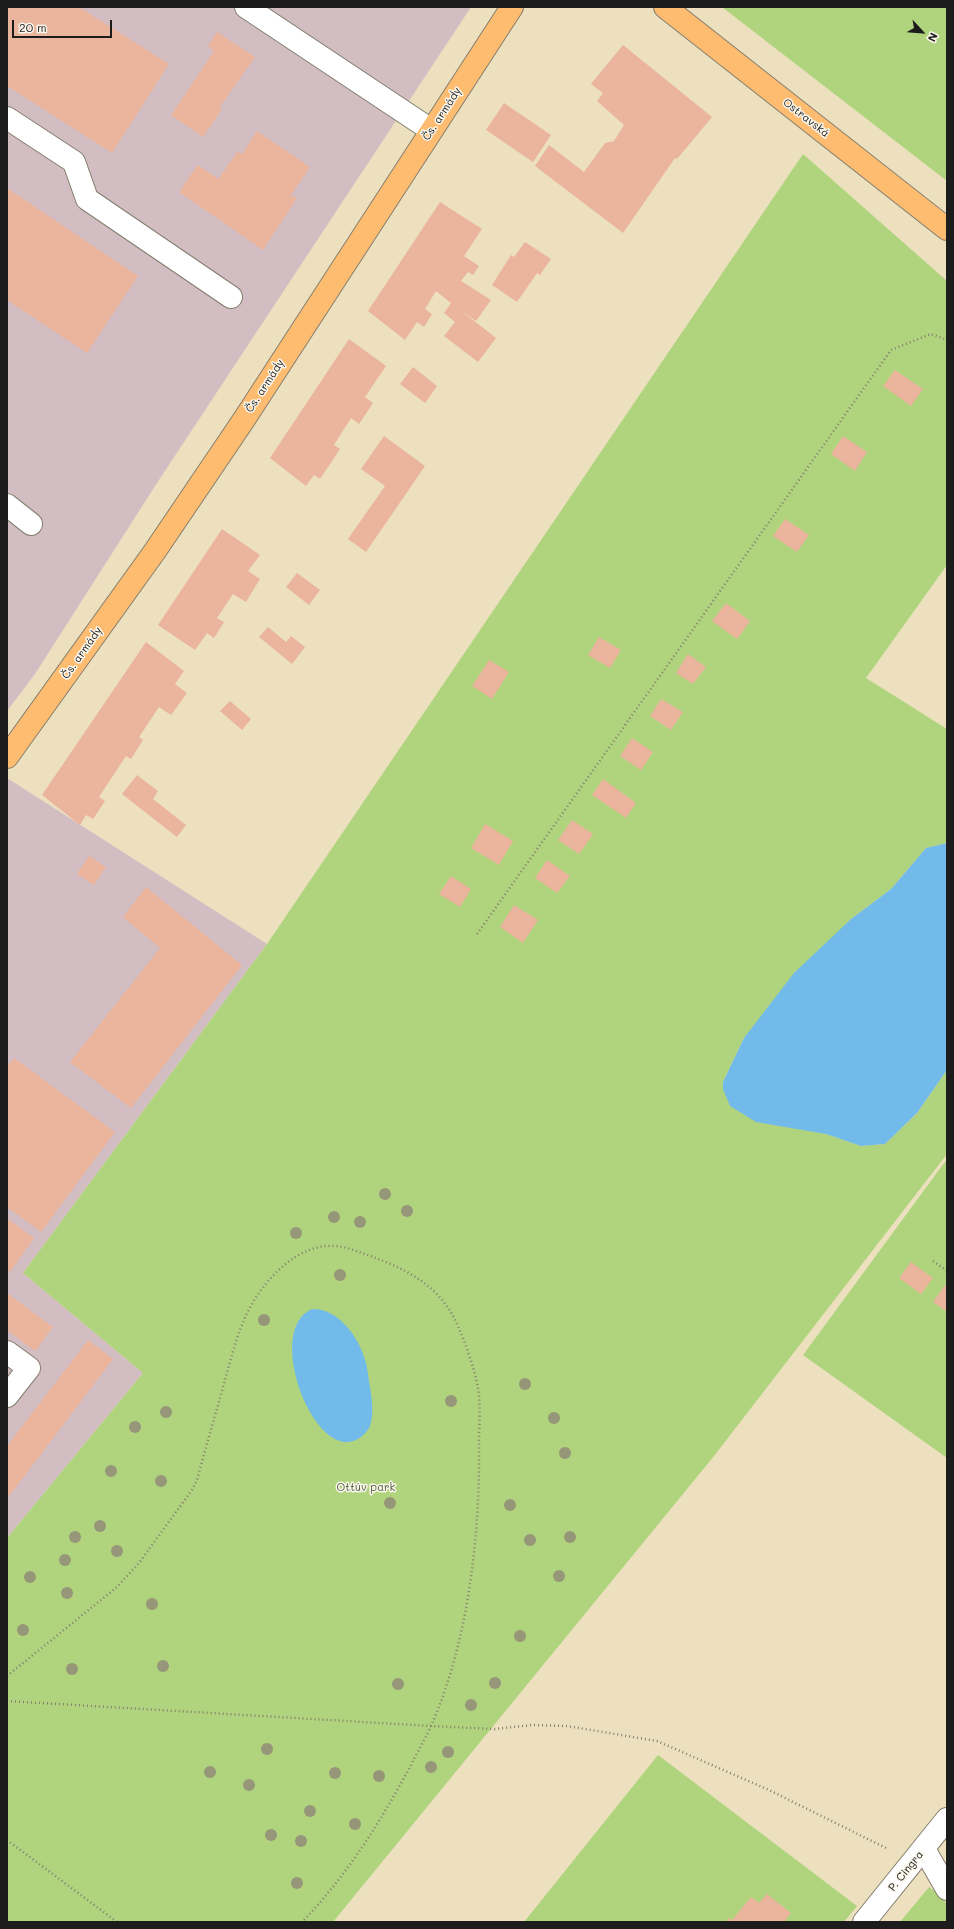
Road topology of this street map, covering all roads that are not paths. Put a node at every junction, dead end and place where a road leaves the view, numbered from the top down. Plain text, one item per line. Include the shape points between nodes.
1 (246, 7) edge
2 (512, 7) edge
3 (665, 7) edge
4 (7, 118) edge
5 (432, 130) junction
6 (947, 229) edge
7 (231, 296) dead end
8 (7, 505) edge
9 (31, 524) dead end
10 (7, 757) edge
11 (7, 1352) edge
12 (7, 1396) edge
13 (947, 1819) edge
14 (918, 1855) junction
15 (947, 1889) edge
16 (864, 1922) edge

1 - 5 street
2 - 5 main road, Čs. armády
3 - 6 main road, Ostravská
4 - 7 street via 74,162 86,199
5 - 10 main road, Čs. armády via 146,564
8 - 9 street
11 - 12 street via 29,1368
13 - 14 street, P. Cingra
14 - 15 street
14 - 16 street, P. Cingra

